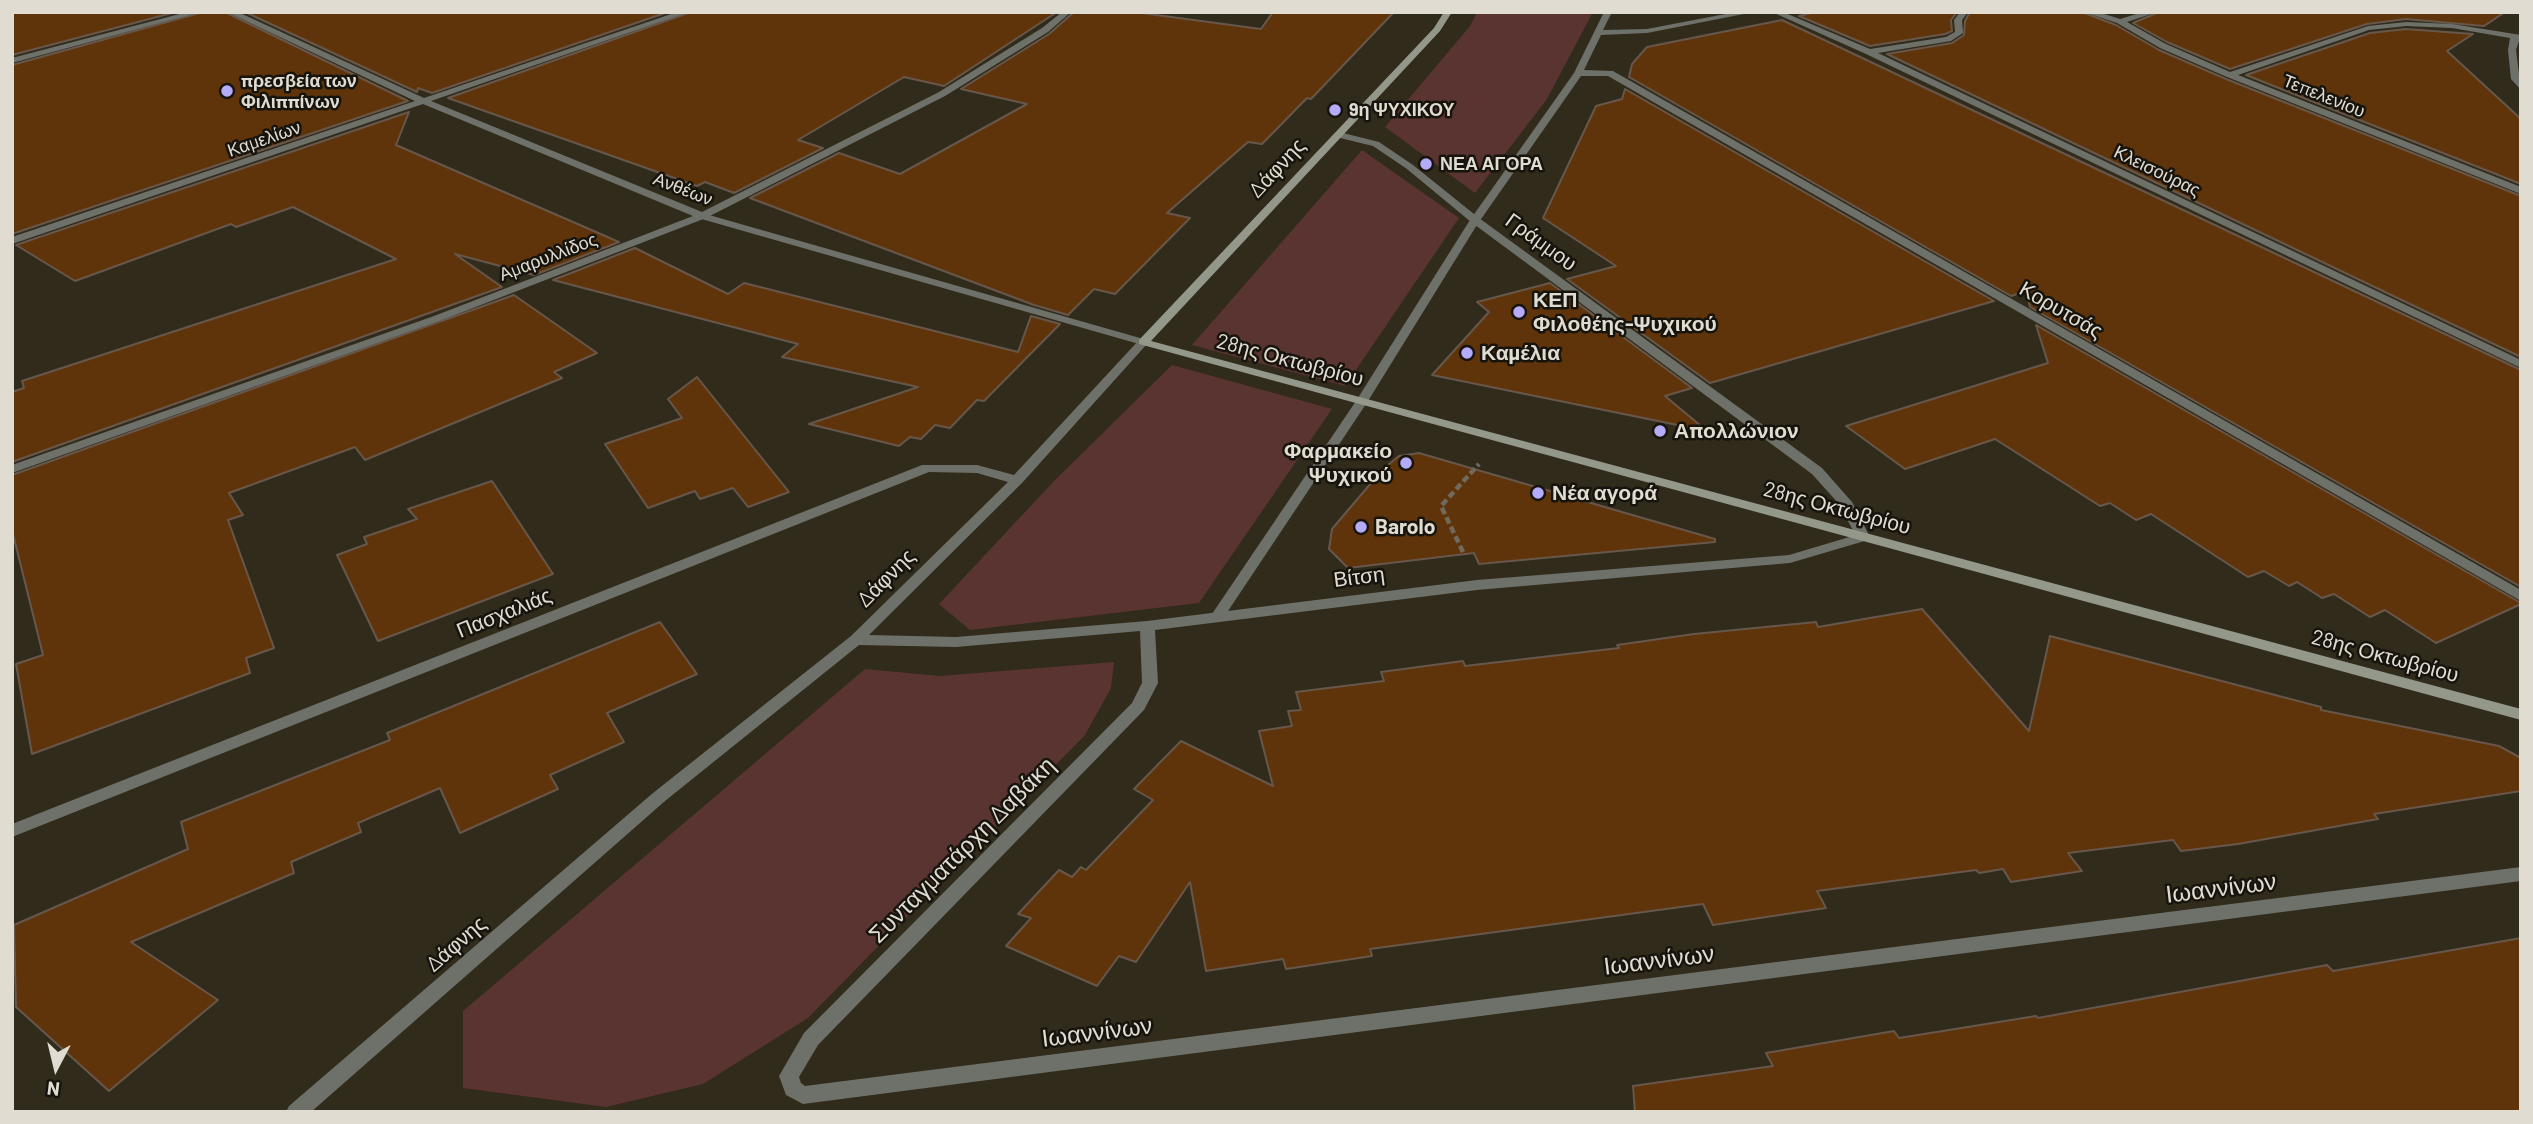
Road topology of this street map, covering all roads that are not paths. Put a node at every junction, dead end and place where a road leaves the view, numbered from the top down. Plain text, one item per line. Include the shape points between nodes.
1 (197, 12) edge
2 (231, 12) edge
3 (685, 12) edge
4 (1067, 12) edge
5 (1448, 12) edge
6 (1608, 12) edge
7 (1750, 12) edge
8 (1776, 12) edge
9 (1964, 12) edge
10 (2088, 12) edge
11 (2153, 12) edge
12 (2120, 21) junction
13 (1600, 33) junction
14 (2518, 37) edge
15 (1869, 52) junction
16 (12, 61) edge
17 (1578, 73) junction
18 (2230, 75) junction
19 (2521, 87) edge
20 (423, 102) junction
21 (1339, 135) junction
22 (2521, 191) edge
23 (702, 216) junction
24 (1475, 220) junction
25 (12, 241) edge
26 (1143, 342) junction
27 (2521, 365) edge
28 (1362, 401) junction
29 (12, 469) edge
30 (1017, 480) junction
31 (1863, 537) junction
32 (2521, 596) edge
33 (1219, 614) junction
34 (1147, 625) junction
35 (856, 640) junction
36 (2521, 715) edge
37 (12, 831) edge
38 (2521, 874) edge
39 (803, 1094) joint
40 (296, 1112) edge

1 - 16 street
2 - 20 street, Ανθέων
3 - 20 street, Καμελίων
4 - 23 street, Αμαρυλλίδος via 942,94
5 - 21 main road, Δάφνης
6 - 13 street
7 - 13 street via 1647,31
8 - 15 street, Κλεισούρας
9 - 15 street via 1958,20 1959,33 1948,39
10 - 12 street, Τεπελενίου
11 - 12 street
12 - 18 street, Τεπελενίου
13 - 17 street
14 - 18 street via 2452,26 2368,28
14 - 19 street via 2513,60
15 - 27 street, Κλεισούρας
17 - 24 street
17 - 32 street, Κορυτσάς via 1610,73
18 - 22 street, Τεπελενίου
20 - 23 street, Ανθέων
20 - 25 street, Καμελίων
21 - 24 street, Γράμμου via 1376,144
21 - 26 main road, Δάφνης
23 - 26 street, Ανθέων
23 - 29 street, Αμαρυλλίδος via 438,318
24 - 28 street
24 - 31 street, Γράμμου via 1817,471 1845,502
26 - 28 main road, 28ης Οκτωβρίου
26 - 30 street, Δάφνης
28 - 31 main road, 28ης Οκτωβρίου
28 - 33 street
30 - 35 street, Δάφνης
30 - 37 street, Πασχαλιάς via 977,469 927,468
31 - 33 street, Βίτση via 1790,559 1477,585
31 - 36 main road, 28ης Οκτωβρίου
33 - 34 street, Βίτση
34 - 35 street, Βίτση via 956,642
34 - 39 street, Συνταγματάρχη Δαβάκη via 1150,683 1138,706 811,1039 789,1076 793,1089
35 - 40 street, Δάφνης via 659,797
38 - 39 street, Ιωαννίνων

